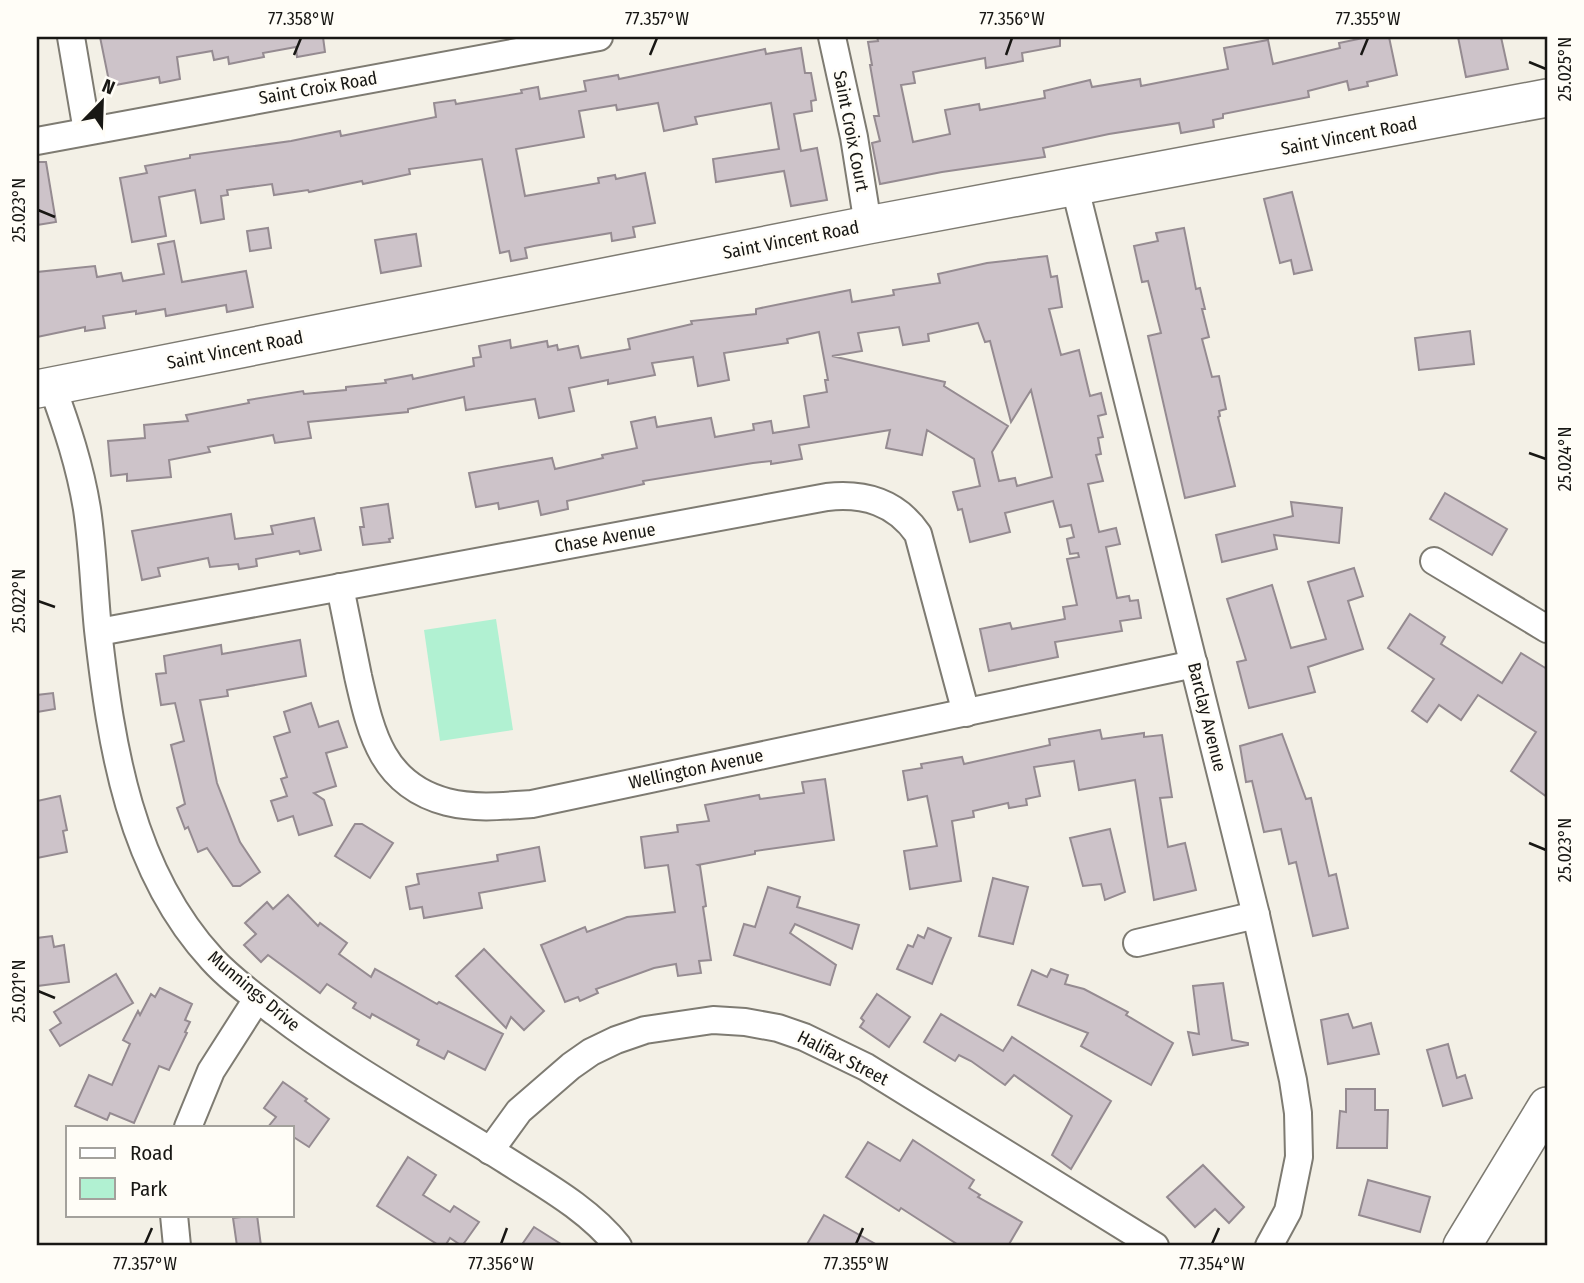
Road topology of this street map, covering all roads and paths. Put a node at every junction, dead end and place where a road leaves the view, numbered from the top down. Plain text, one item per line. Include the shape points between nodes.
1 (71, 37) edge
2 (599, 37) edge
3 (832, 37) edge
4 (1547, 98) edge
5 (86, 131) junction
6 (37, 141) edge
7 (1075, 188) junction
8 (868, 225) junction
9 (44, 388) edge
10 (1434, 561) dead end
11 (340, 587) junction
12 (1547, 629) edge
13 (99, 632) junction
14 (1194, 664) junction
15 (965, 713) junction
16 (1256, 915) junction
17 (1137, 943) dead end
18 (257, 999) junction
19 (1547, 1106) edge
20 (188, 1126) edge
21 (491, 1151) junction
22 (174, 1216) edge
23 (177, 1246) edge
24 (618, 1246) edge
25 (1155, 1246) edge
26 (1269, 1246) edge
27 (1462, 1246) edge

1 - 5 street
2 - 5 street, Saint Croix Road
3 - 8 street, Saint Croix Court
4 - 7 street, Saint Vincent Road
5 - 6 street, Saint Croix Road
7 - 8 street, Saint Vincent Road
7 - 14 street, Barclay Avenue
8 - 9 street, Saint Vincent Road
9 - 13 street, Munnings Drive via 71,435 85,499
10 - 12 street
11 - 13 street, Chase Avenue
11 - 15 street, Wellington Avenue via 367,716 381,754 404,780 447,802 486,807 532,804
11 - 15 street, Chase Avenue via 827,497 868,498 899,513 918,534
13 - 18 street, Munnings Drive via 113,744 145,850 184,923 212,960
14 - 15 street, Wellington Avenue
14 - 16 street, Barclay Avenue
16 - 17 street
16 - 26 street, Barclay Avenue via 1293,1080 1300,1134 1293,1194
18 - 20 street via 211,1071
18 - 21 street, Munnings Drive via 325,1049
19 - 27 street
21 - 24 street, Munnings Drive via 586,1215
21 - 25 street, Halifax Street via 519,1111 591,1052 658,1027 713,1020 745,1022 804,1037 866,1067
22 - 23 street

